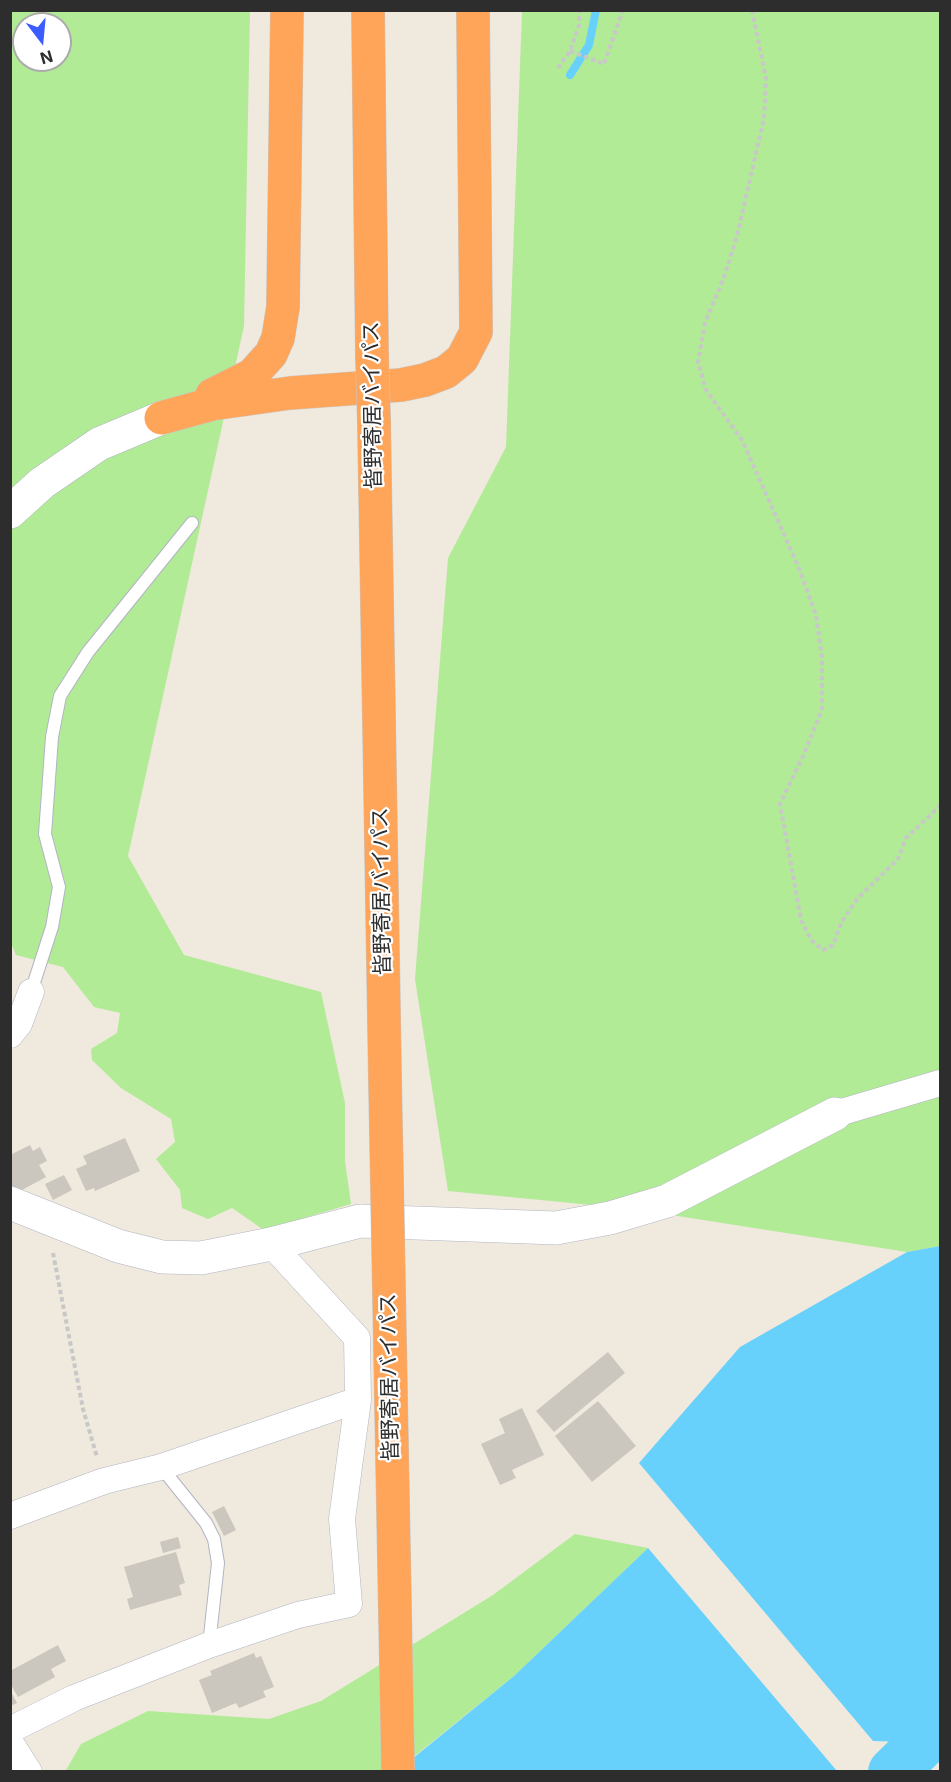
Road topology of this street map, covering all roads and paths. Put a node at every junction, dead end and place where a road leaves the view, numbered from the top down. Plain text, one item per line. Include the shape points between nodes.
1 (287, 10) edge
2 (368, 10) edge
3 (473, 10) edge
4 (579, 10) edge
5 (623, 10) edge
6 (752, 10) edge
7 (570, 51) junction
8 (558, 68) dead end
9 (161, 418) junction
10 (10, 512) edge
11 (192, 523) dead end
12 (940, 806) edge
13 (31, 992) joint
14 (10, 1035) edge
15 (940, 1083) edge
16 (835, 1114) joint
17 (10, 1203) edge
18 (46, 1217) junction
19 (271, 1244) junction
20 (358, 1400) junction
21 (161, 1467) junction
22 (104, 1481) junction
23 (10, 1516) edge
24 (209, 1645) junction
25 (10, 1730) edge
26 (10, 1742) edge
27 (28, 1772) edge
28 (398, 1772) edge

1 - 9 highway via 283,307 278,338 271,354 252,375
2 - 28 highway, 皆野寄居バイパス, bridge
3 - 9 highway via 476,332 462,359 446,372 401,385 290,393 212,404
4 - 7 path via 579,25
5 - 7 path via 604,64
6 - 12 path via 766,79 764,118 737,236 705,323 698,362 706,390 742,440 816,615 822,658 822,710 780,804 801,920 811,940 823,950 833,945 841,923 857,899 898,859 906,838
7 - 8 path
9 - 10 street via 99,444 42,483
11 - 13 lane via 88,652 60,696 51,737 45,834 59,887 52,927
13 - 14 street via 19,1024
15 - 16 street
16 - 19 street via 667,1201 610,1218 556,1228 360,1221
17 - 18 street
18 - 19 street via 118,1246 162,1257 201,1258
18 - 22 path via 83,1409
19 - 20 street via 357,1338
20 - 21 street
20 - 24 street via 342,1519 348,1604 298,1615
21 - 22 street
21 - 24 lane via 206,1522 214,1539 218,1563
22 - 23 street
24 - 25 street via 74,1698
26 - 27 street

